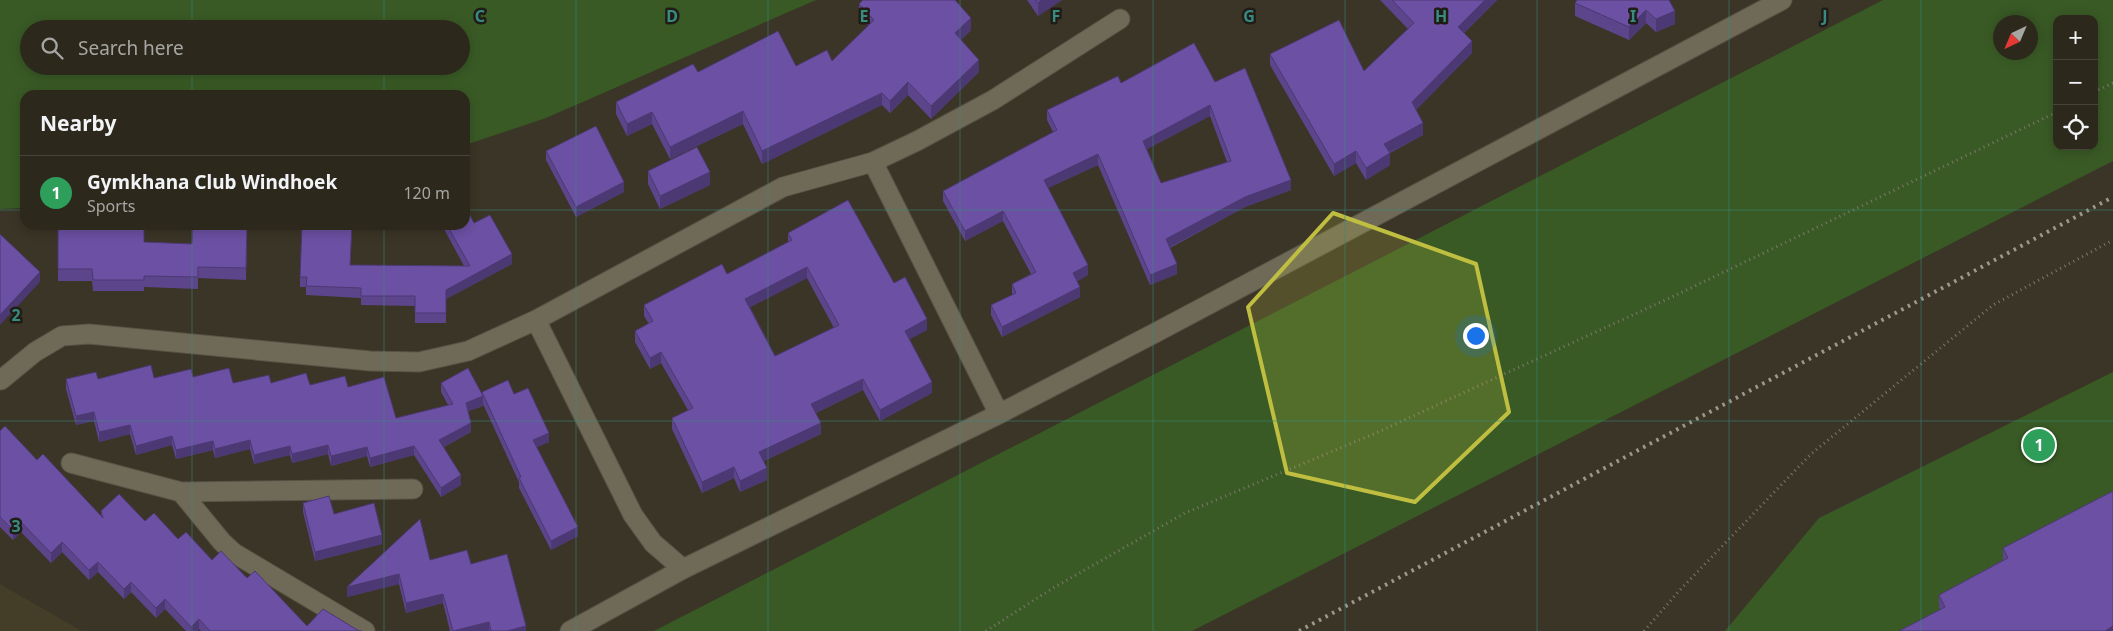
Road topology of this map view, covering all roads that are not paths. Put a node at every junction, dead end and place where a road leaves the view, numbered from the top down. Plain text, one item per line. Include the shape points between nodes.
1 (1782, 0) edge
2 (1120, 19) dead end
3 (873, 162) junction
4 (536, 320) junction
5 (1, 380) dead end
6 (998, 414) junction
7 (71, 463) dead end
8 (413, 490) dead end
9 (182, 492) junction
10 (683, 569) junction
11 (364, 631) edge
12 (570, 631) edge

1 - 6 lane
2 - 3 lane via 994,100
3 - 4 lane via 783,187
3 - 6 lane
4 - 5 lane via 468,351 419,362 370,361 89,334 62,336 34,352
4 - 10 lane via 633,515 654,543
6 - 10 lane
7 - 9 lane
8 - 9 lane
9 - 11 lane via 234,553
10 - 12 lane

